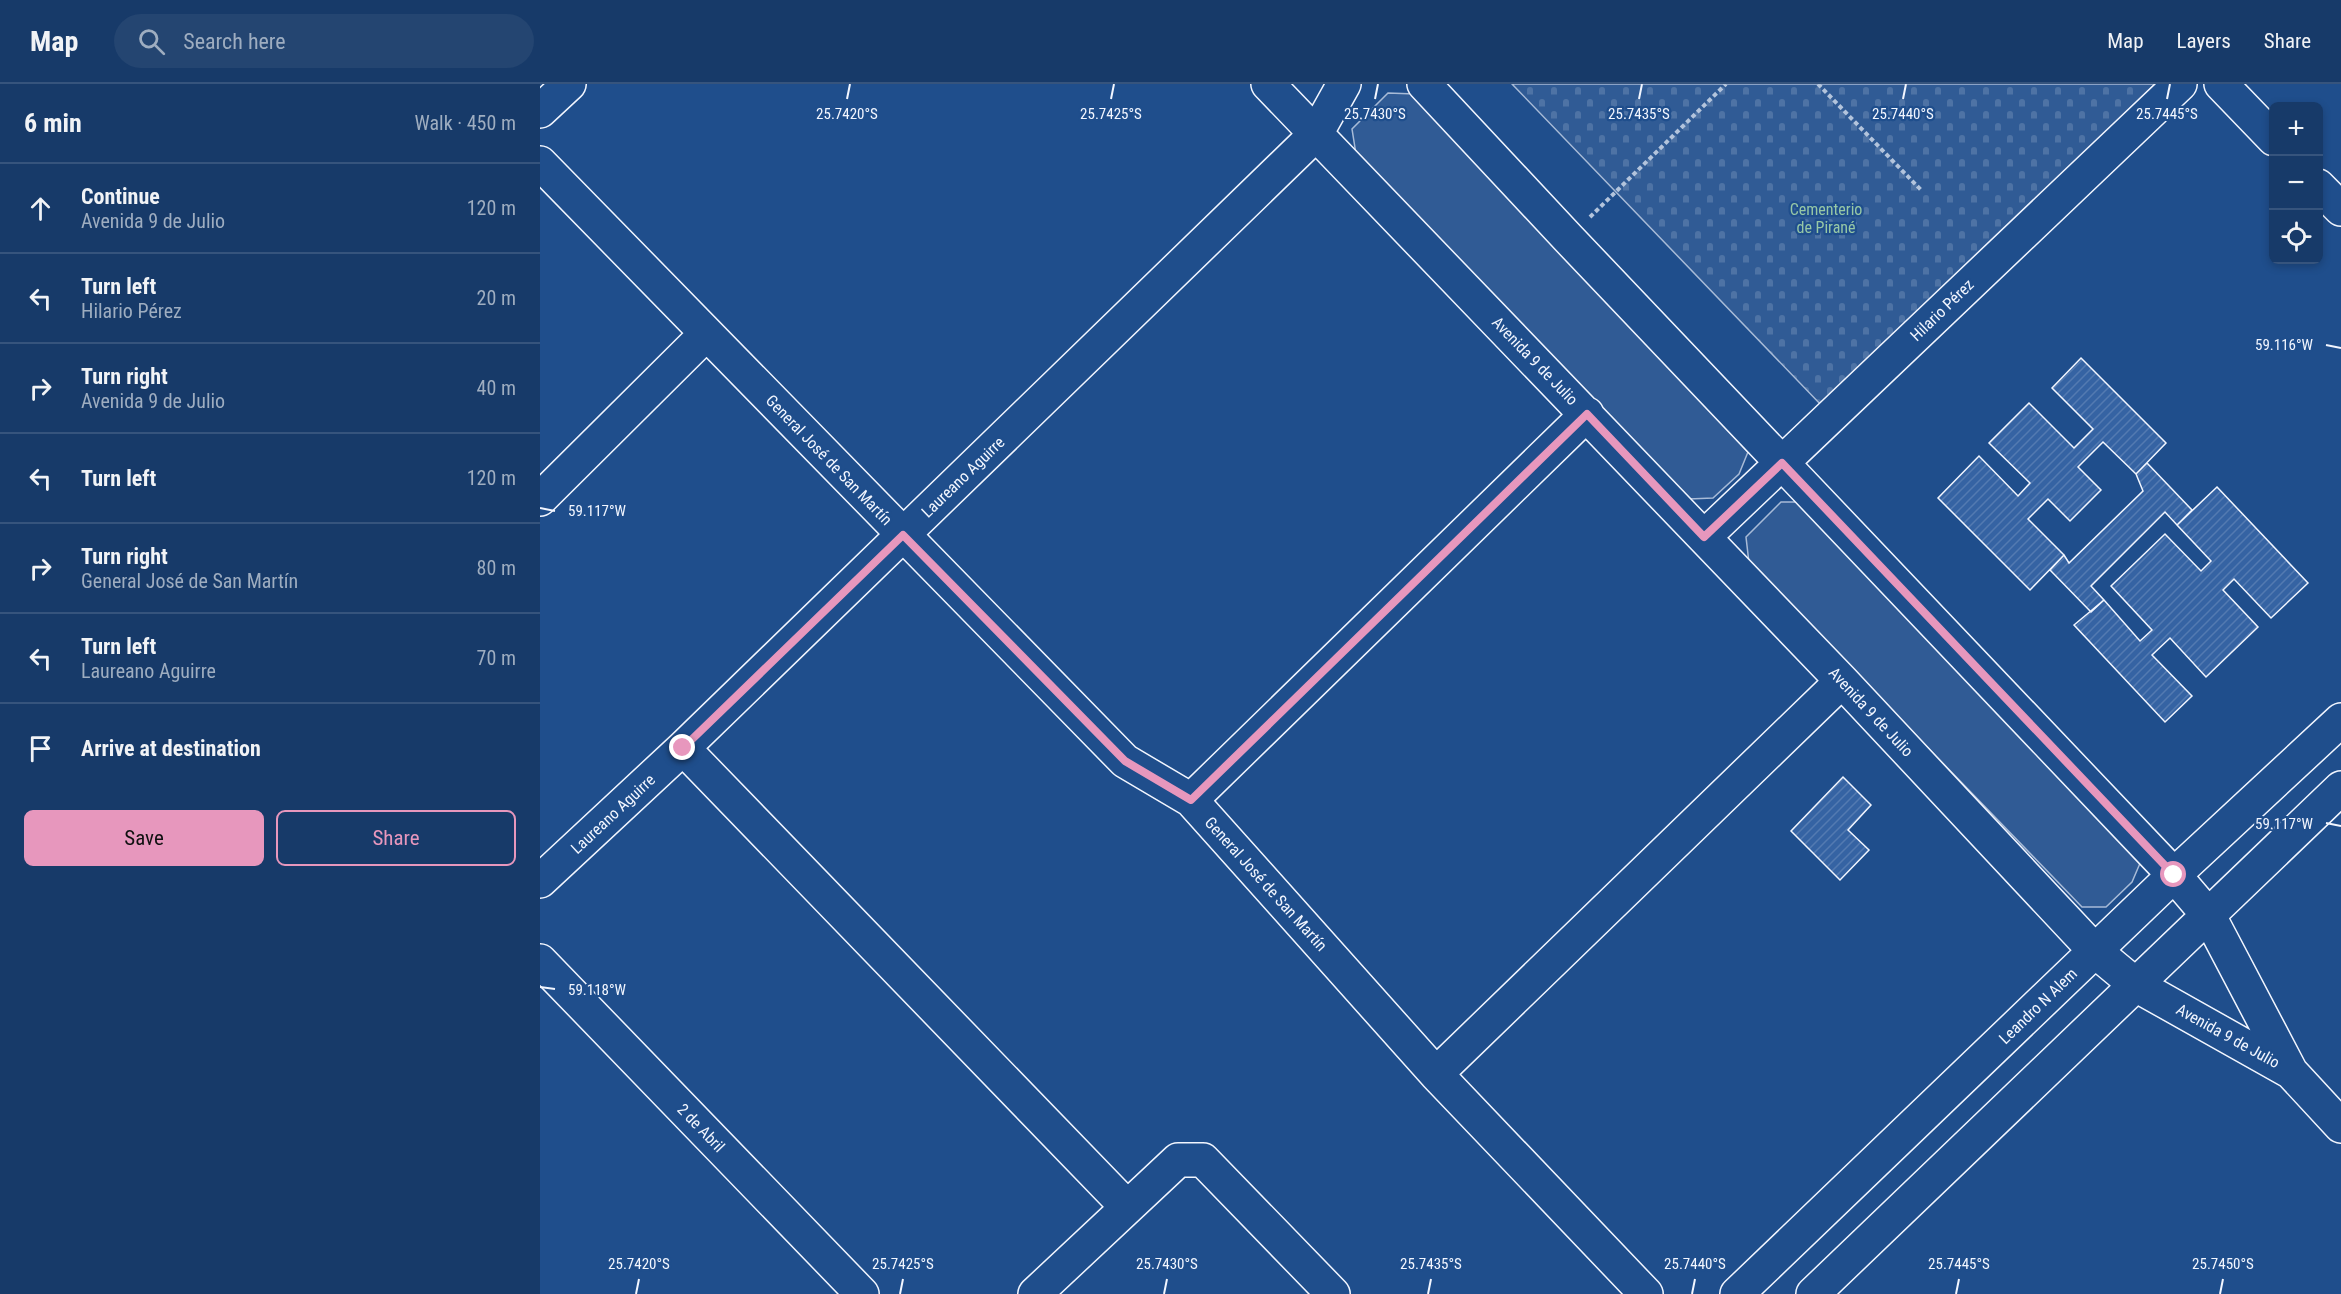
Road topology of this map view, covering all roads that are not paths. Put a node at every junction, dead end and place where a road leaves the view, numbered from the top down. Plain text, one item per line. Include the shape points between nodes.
1 (569, 84) edge
2 (1268, 84) edge
3 (1344, 84) edge
4 (1424, 84) edge
5 (2180, 84) edge
6 (2221, 84) edge
7 (540, 111) edge
8 (1316, 134) junction
9 (2269, 134) edge
10 (540, 163) edge
11 (2323, 190) edge
12 (2341, 209) edge
13 (706, 334) junction
14 (1587, 414) junction
15 (1782, 463) junction
16 (540, 499) edge
17 (903, 535) junction
18 (1704, 537) junction
19 (1842, 681) junction
20 (2341, 720) edge
21 (683, 748) junction
22 (2341, 788) edge
23 (1191, 800) junction
24 (2174, 875) junction
25 (540, 882) edge
26 (2209, 916) junction
27 (2095, 951) junction
28 (540, 961) edge
29 (2136, 985) junction
30 (2291, 1072) junction
31 (1436, 1074) junction
32 (2341, 1125) edge
33 (1127, 1207) junction
34 (862, 1294) edge
35 (1035, 1294) edge
36 (1333, 1294) edge
37 (1646, 1294) edge
38 (1737, 1294) edge
39 (1813, 1294) edge

1 - 7 street
2 - 8 street, Avenida 9 de Julio
3 - 8 street, Laureano Aguirre
4 - 15 street, Avenida 9 de Julio
5 - 15 street, Hilario Pérez
6 - 9 street
8 - 14 street, Avenida 9 de Julio
8 - 17 street, Laureano Aguirre
10 - 13 street, General José de San Martín
11 - 12 street
13 - 16 street
13 - 17 street, General José de San Martín
14 - 18 street, Avenida 9 de Julio
14 - 23 street
15 - 18 street, Hilario Pérez
15 - 24 street, Avenida 9 de Julio
17 - 21 street, Laureano Aguirre
17 - 23 street, General José de San Martín via 1125,761
18 - 19 street, Avenida 9 de Julio
19 - 27 street, Avenida 9 de Julio
19 - 31 street
20 - 24 street, Leandro N Alem
21 - 25 street, Laureano Aguirre
21 - 33 street
22 - 26 street
23 - 31 street, General José de San Martín
24 - 26 street, Avenida 9 de Julio
24 - 27 street, Leandro N Alem
26 - 29 street
26 - 30 street, Avenida 9 de Julio
27 - 29 street, Avenida 9 de Julio
27 - 38 street, Leandro N Alem
28 - 34 street, 2 de Abril
29 - 30 street, Avenida 9 de Julio
29 - 39 street
30 - 32 street
31 - 37 street, General José de San Martín
33 - 35 street
33 - 36 street via 1178,1160 1203,1160

